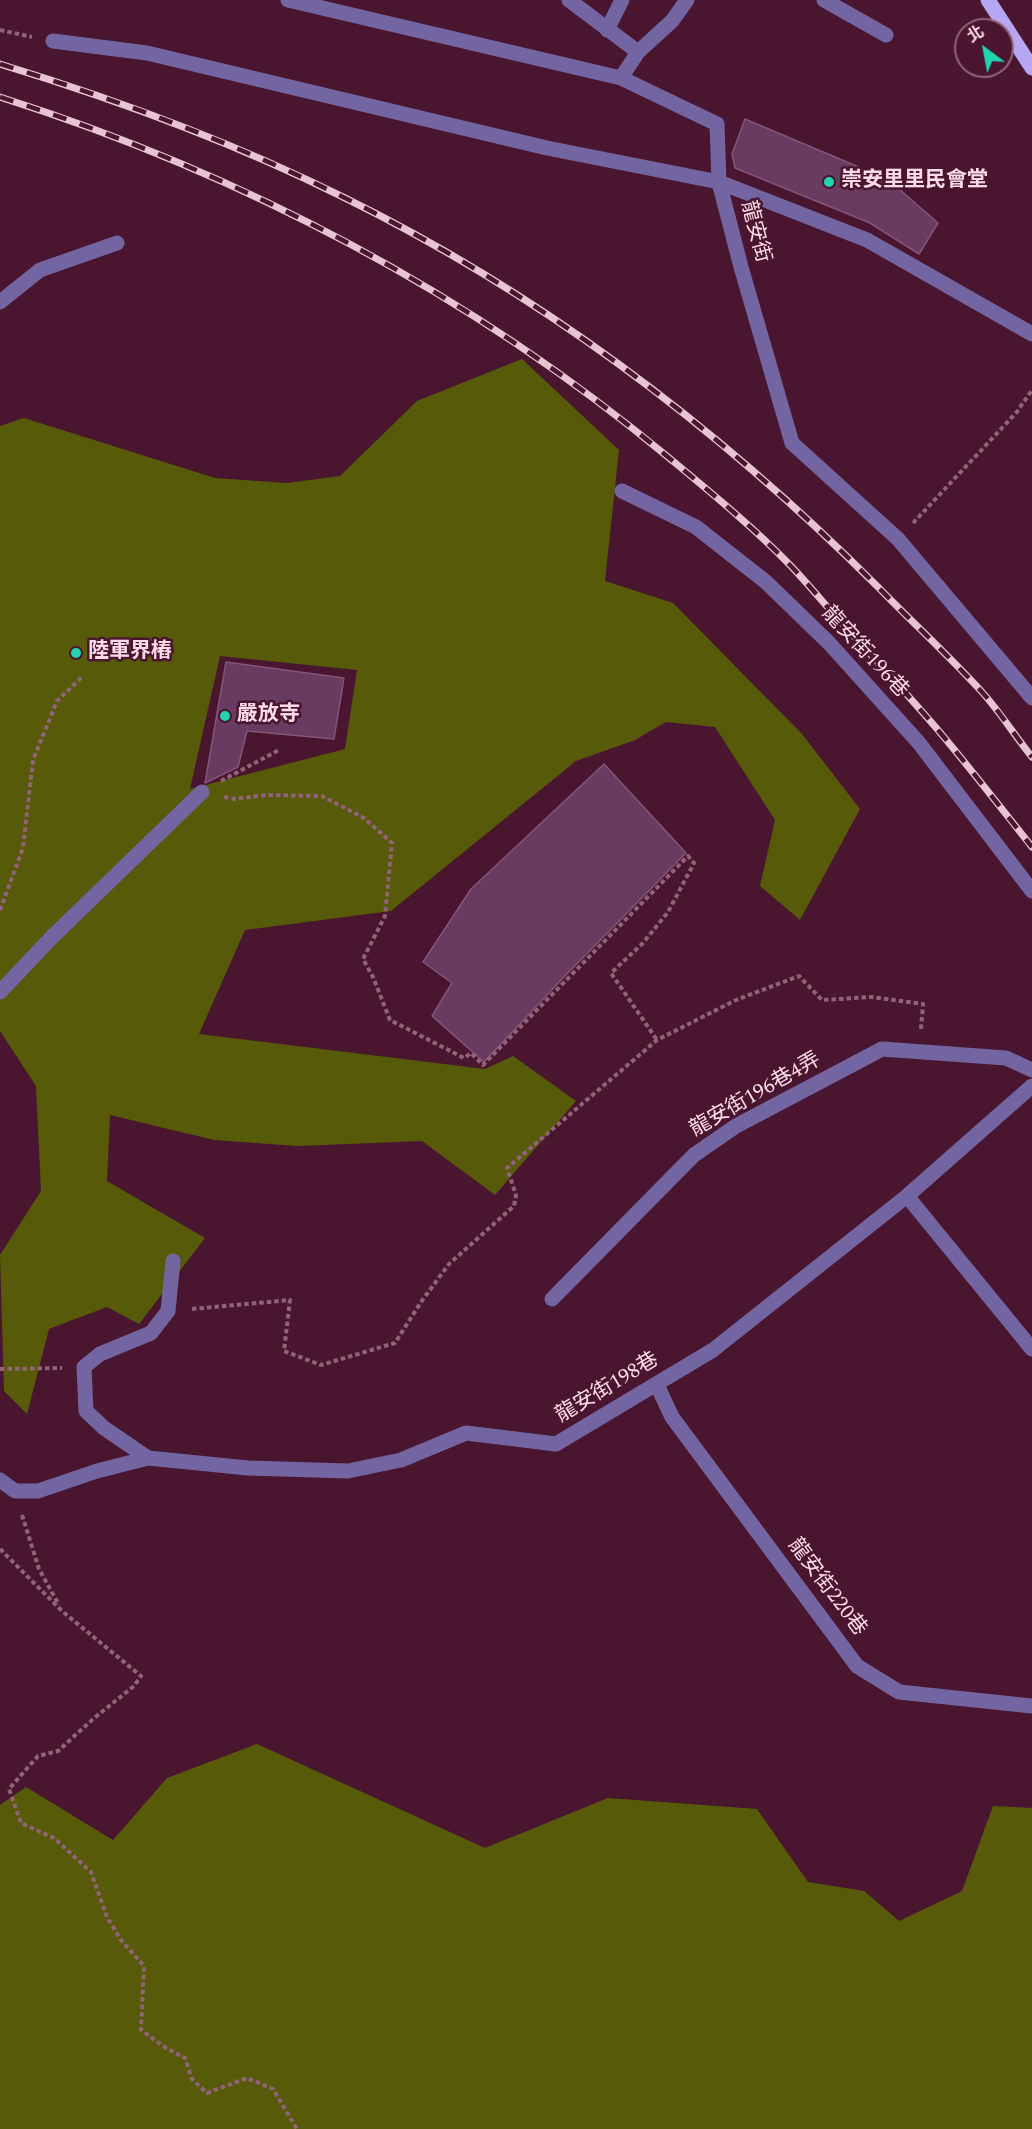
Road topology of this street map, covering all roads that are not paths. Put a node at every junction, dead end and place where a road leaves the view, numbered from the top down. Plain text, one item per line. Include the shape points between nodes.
1 (288, 0) edge
2 (568, 0) edge
3 (622, 0) edge
4 (687, 0) edge
5 (824, 0) edge
6 (988, 0) edge
7 (607, 30) junction
8 (886, 35) dead end
9 (53, 41) road end
10 (638, 52) junction
11 (1032, 68) edge
12 (621, 78) junction
13 (719, 182) junction
14 (117, 243) dead end
15 (0, 302) edge
16 (1032, 334) edge
17 (622, 491) dead end
18 (1032, 698) edge
19 (202, 792) road end
20 (1032, 891) edge
21 (0, 992) edge
22 (1032, 1070) edge
23 (1032, 1086) edge
24 (908, 1196) junction
25 (172, 1261) dead end
26 (552, 1299) dead end
27 (1032, 1349) edge
28 (657, 1385) junction
29 (148, 1458) junction
30 (0, 1480) edge
31 (1032, 1706) edge

1 - 12 lane, 龍安街
2 - 7 lane
3 - 7 lane
4 - 10 lane via 672,21
5 - 8 lane
6 - 11 main road
7 - 10 lane
9 - 13 lane via 147,53 548,148
10 - 12 lane
12 - 13 lane, 龍安街 via 717,124
13 - 16 lane via 867,240
13 - 18 lane, 龍安街 via 792,443 898,539
14 - 15 lane via 40,270
17 - 20 lane, 龍安街196巷 via 696,527 766,582 829,643 919,743
19 - 21 lane
22 - 26 lane, 龍安街196巷4弄 via 1006,1058 882,1049 736,1126 694,1155
23 - 24 lane, 龍安街198巷
24 - 27 lane
24 - 28 lane, 龍安街198巷 via 713,1350
25 - 29 lane via 168,1311 151,1333 100,1354 84,1367 86,1411
28 - 29 lane, 龍安街198巷 via 556,1444 466,1433 401,1460 348,1470 248,1468
28 - 31 lane, 龍安街220巷 via 672,1417 857,1666 899,1692
29 - 30 lane, 龍安街198巷 via 38,1491 15,1491

